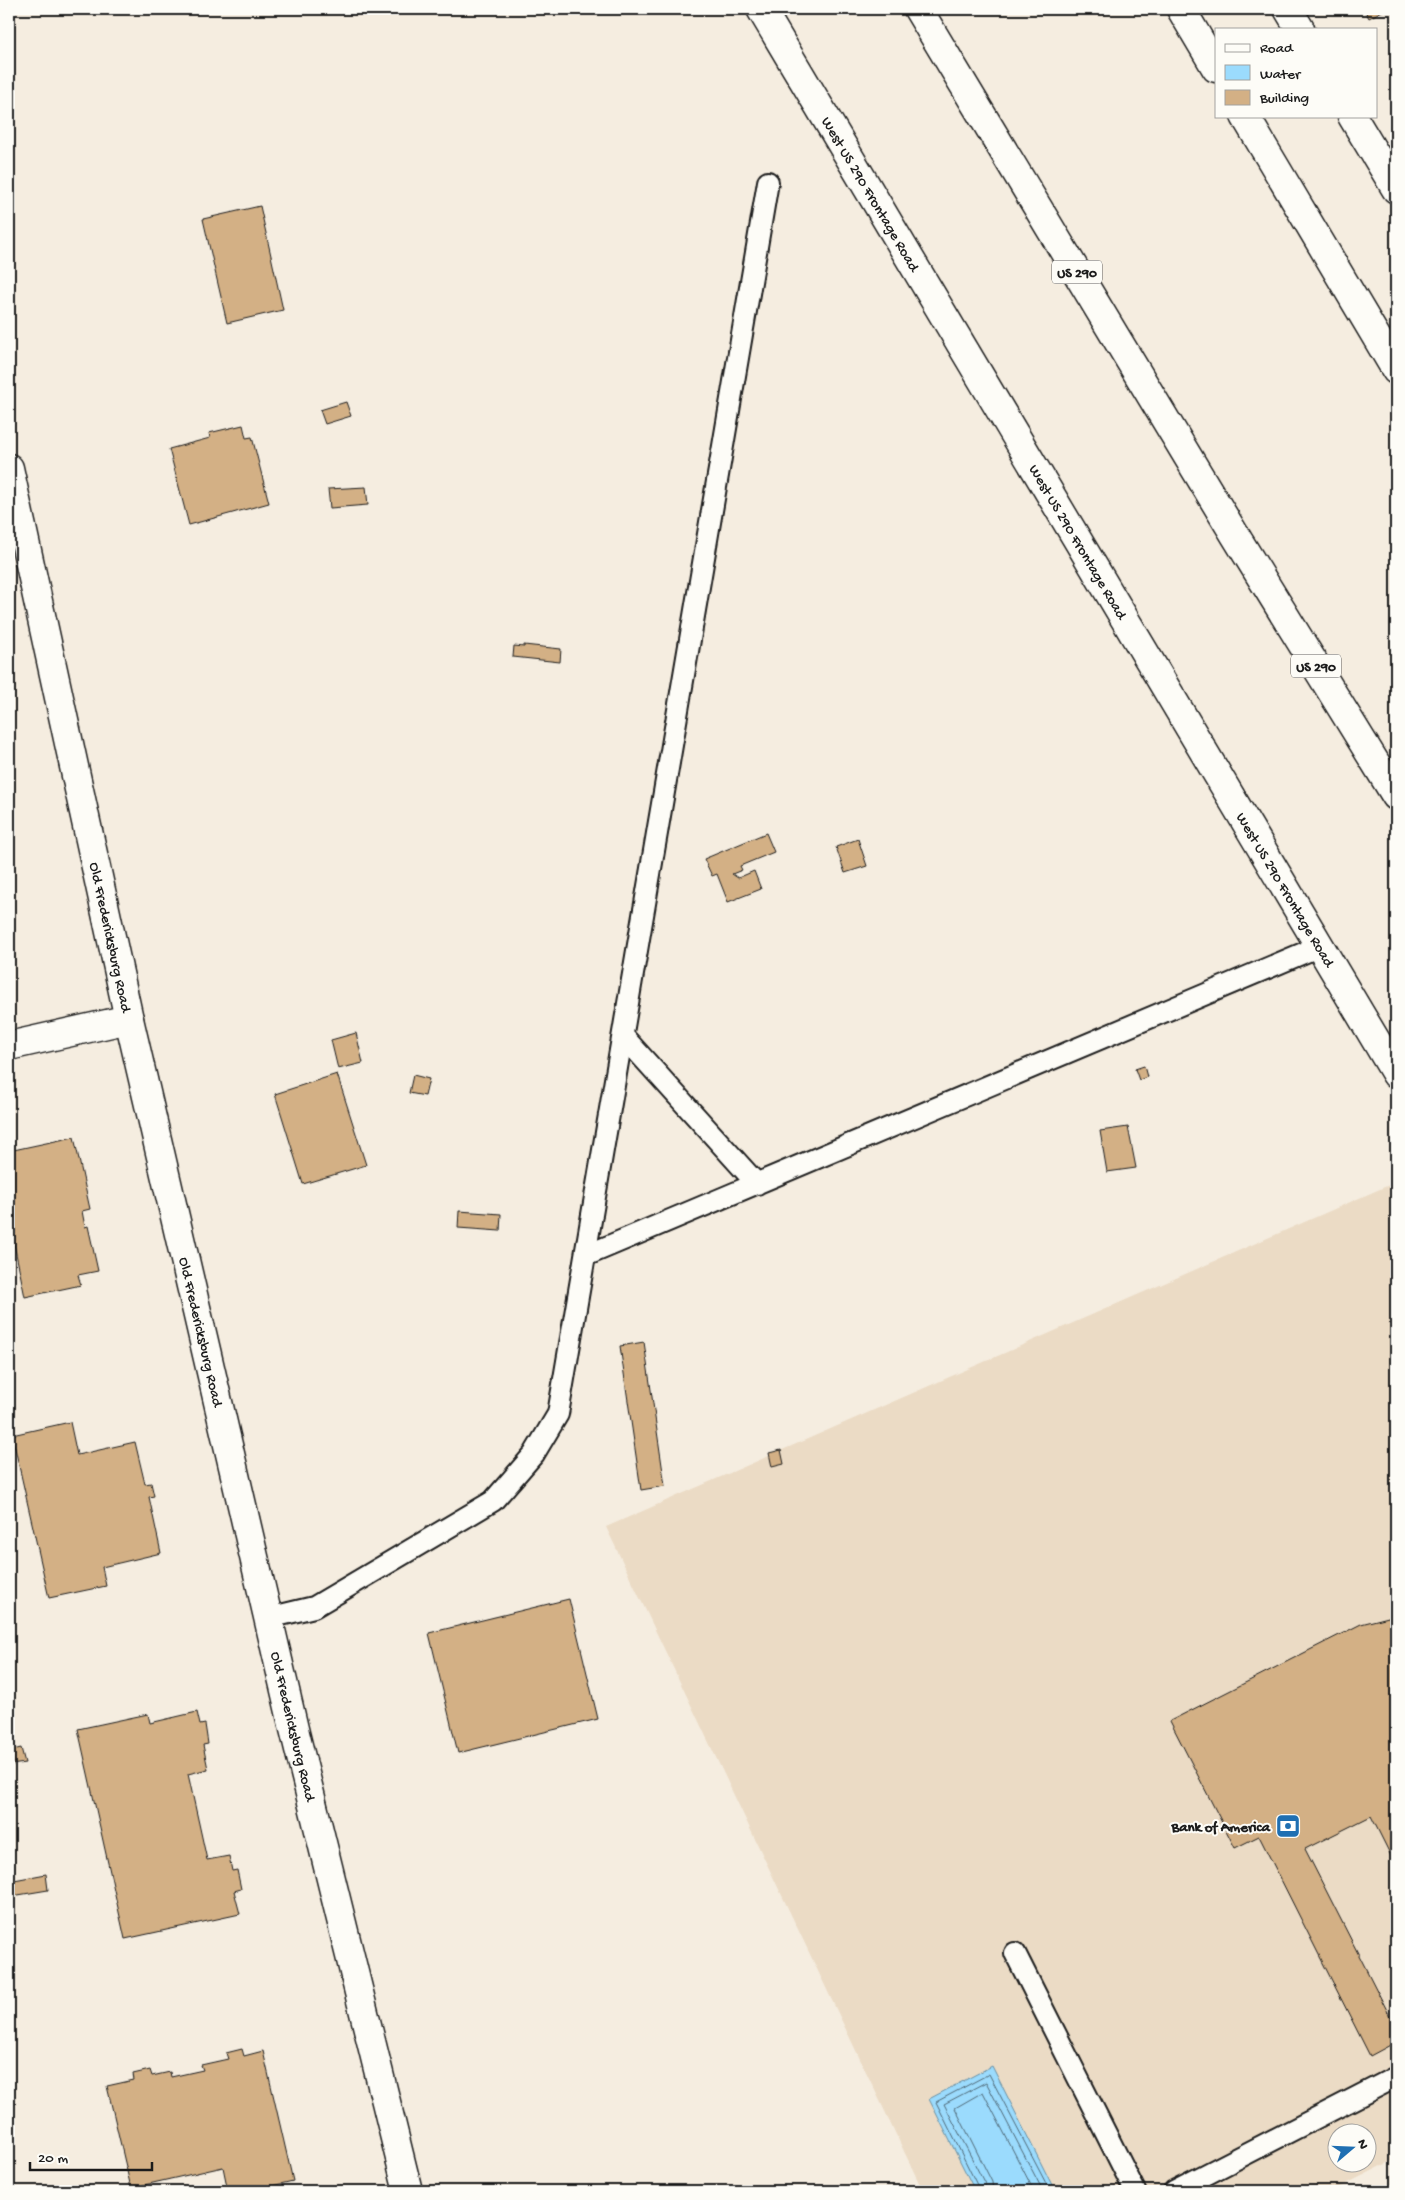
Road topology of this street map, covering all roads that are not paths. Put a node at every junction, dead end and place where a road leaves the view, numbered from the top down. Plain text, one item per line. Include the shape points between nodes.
1 (761, 9) edge
2 (918, 9) edge
3 (1181, 9) edge
4 (1288, 9) edge
5 (1299, 28) edge
6 (1215, 66) edge
7 (1246, 118) edge
8 (1353, 118) edge
9 (768, 182) dead end
10 (1396, 189) edge
11 (1396, 370) edge
12 (9, 468) edge
13 (1396, 796) edge
14 (1320, 946) junction
15 (129, 1019) junction
16 (624, 1037) junction
17 (9, 1046) edge
18 (1396, 1074) edge
19 (757, 1184) junction
20 (585, 1256) junction
21 (268, 1618) junction
22 (1015, 1953) dead end
23 (1396, 2078) edge
24 (408, 2191) edge
25 (1135, 2191) edge
26 (1174, 2191) edge

1 - 14 main road, West US 290 Frontage Road
2 - 13 main road, US 290
3 - 6 main road
4 - 5 main road
7 - 11 main road
8 - 10 main road
9 - 16 lane
12 - 15 main road, Old Fredericksburg Road
14 - 18 main road, West US 290 Frontage Road
14 - 19 lane
15 - 17 main road
15 - 21 main road, Old Fredericksburg Road
16 - 19 lane
16 - 20 lane
19 - 20 lane
20 - 21 lane via 558,1414 534,1454 493,1501 314,1607
21 - 24 main road, Old Fredericksburg Road
22 - 25 lane
23 - 26 lane

